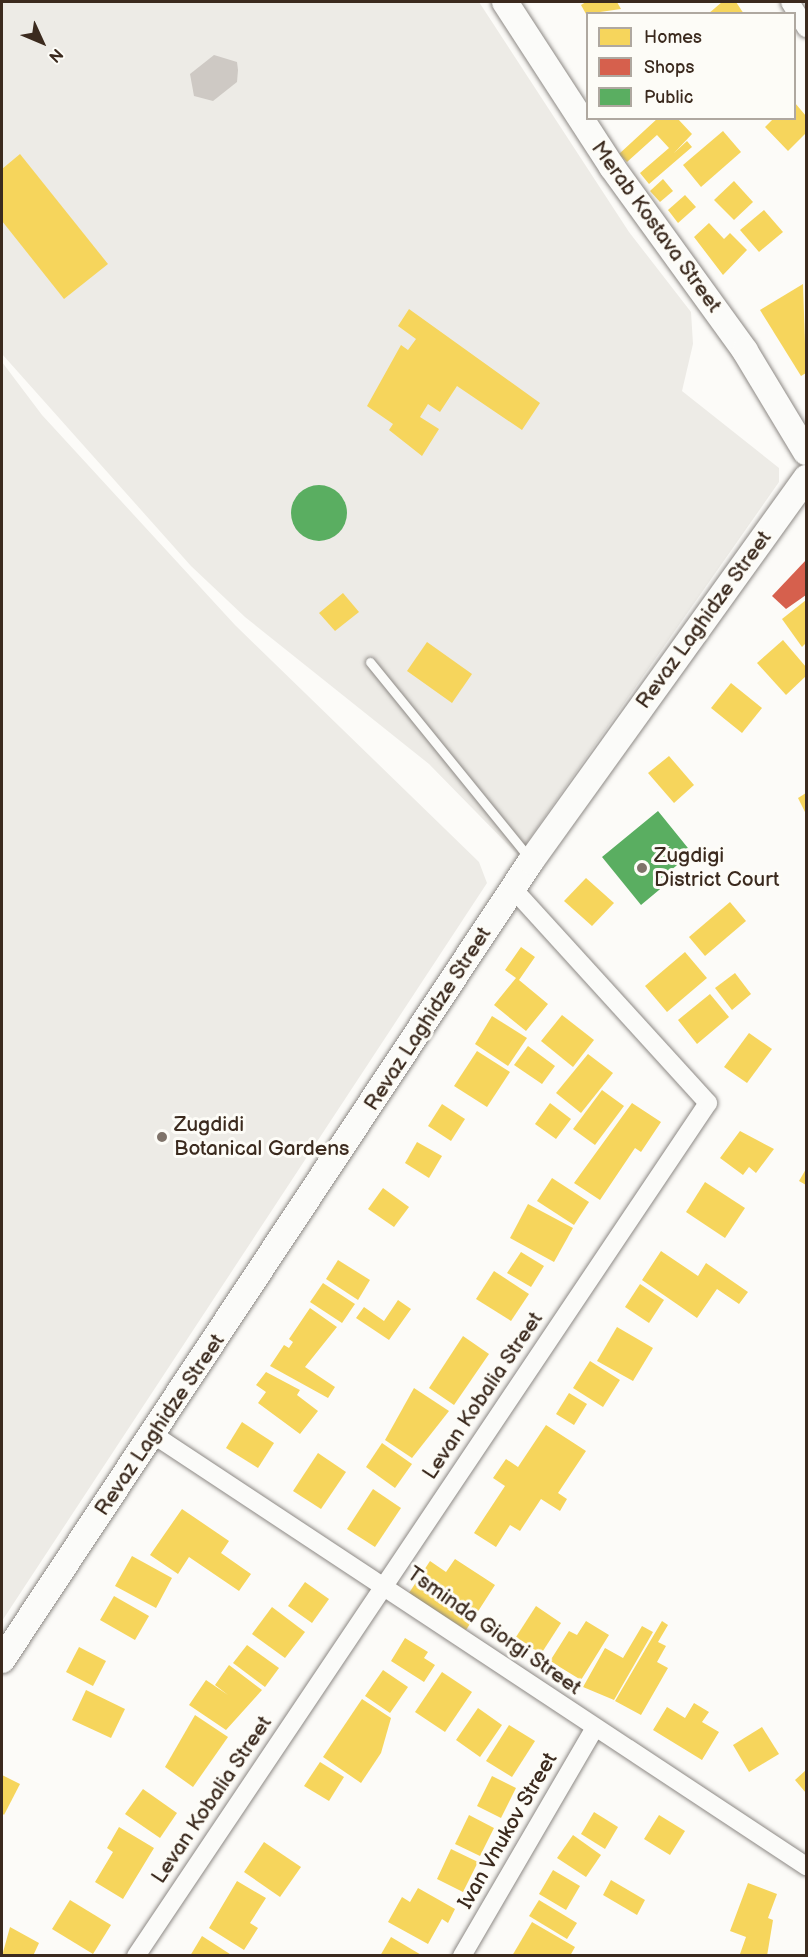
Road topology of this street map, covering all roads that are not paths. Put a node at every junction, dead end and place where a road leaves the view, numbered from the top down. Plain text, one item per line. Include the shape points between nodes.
1 (505, 2) edge
2 (790, 2) edge
3 (807, 28) edge
4 (586, 119) edge
5 (586, 120) edge
6 (807, 452) edge
7 (807, 478) edge
8 (370, 662) dead end
9 (531, 861) junction
10 (513, 889) junction
11 (154, 1435) junction
12 (384, 1583) junction
13 (2, 1660) edge
14 (594, 1729) junction
15 (807, 1866) edge
16 (135, 1956) edge
17 (462, 1956) edge

1 - 4 street, Merab Kostava Street
2 - 3 street
5 - 6 street, Merab Kostava Street via 796,424
7 - 9 street, Revaz Laghidze Street
8 - 9 lane
9 - 10 street, Revaz Laghidze Street
10 - 11 street, Revaz Laghidze Street
10 - 12 street, Levan Kobalia Street via 708,1103
11 - 12 street, Tsminda Giorgi Street
11 - 13 street, Revaz Laghidze Street
12 - 14 street, Tsminda Giorgi Street
12 - 16 street, Levan Kobalia Street
14 - 15 street, Tsminda Giorgi Street
14 - 17 street, Ivan Vnukov Street

